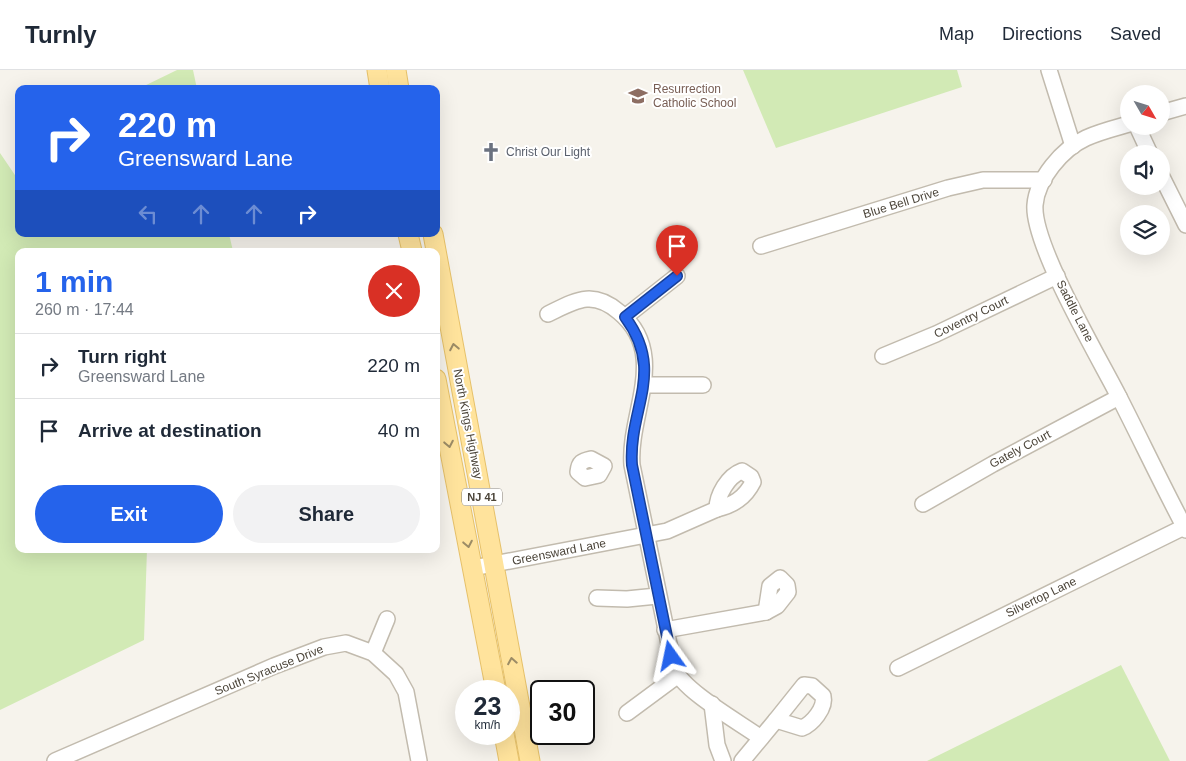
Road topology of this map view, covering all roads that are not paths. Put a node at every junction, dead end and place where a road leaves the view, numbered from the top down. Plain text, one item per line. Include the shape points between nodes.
1 (376, 70) edge
2 (396, 70) edge
3 (1049, 70) edge
4 (379, 85) edge
5 (398, 85) edge
6 (1186, 106) edge
7 (1170, 110) edge
8 (1120, 127) edge
9 (1073, 146) junction
10 (1044, 180) junction
11 (1170, 194) edge
12 (1186, 225) edge
13 (761, 246) dead end
14 (677, 276) dead end
15 (1057, 276) junction
16 (440, 277) edge
17 (548, 314) dead end
18 (625, 317) junction
19 (883, 356) dead end
20 (644, 385) junction
21 (703, 385) dead end
22 (1119, 397) junction
23 (440, 400) edge
24 (923, 504) dead end
25 (717, 509) dead end
26 (1185, 528) edge
27 (645, 536) junction
28 (494, 565) junction
29 (472, 568) junction
30 (657, 596) junction
31 (597, 598) dead end
32 (766, 612) dead end
33 (387, 619) dead end
34 (665, 630) junction
35 (373, 653) junction
36 (898, 668) dead end
37 (677, 676) junction
38 (494, 680) edge
39 (712, 704) junction
40 (627, 713) dead end
41 (776, 720) dead end
42 (762, 738) junction
43 (506, 745) edge
44 (721, 757) edge
45 (55, 761) edge
46 (419, 761) edge
47 (509, 761) edge
48 (530, 761) edge
49 (742, 761) edge

1 - 4 main road
2 - 5 main road
3 - 9 street
6 - 7 street
8 - 9 street, Saddle Lane via 1086,138
9 - 10 street, Saddle Lane
10 - 13 street, Blue Bell Drive via 974,182
10 - 15 street, Saddle Lane via 1035,206 1039,230
11 - 12 street
14 - 18 street
15 - 19 street, Coventry Court
15 - 22 street, Saddle Lane
28 -> 16 main road, North Kings Highway / NJ 41
17 - 18 street via 579,299 594,298 612,306
18 - 20 street via 641,347
20 - 21 street
20 - 27 street via 630,446 618,465
22 - 24 street, Gately Court
22 - 26 street, Saddle Lane
23 -> 29 main road, North Kings Highway / NJ 41
25 - 27 street, Greensward Lane via 667,531
26 - 36 street, Silvertop Lane
27 - 28 street, Greensward Lane
27 - 30 street
28 - 29 street, Greensward Lane
48 -> 28 main road, North Kings Highway / NJ 41
29 - 38 main road, North Kings Highway / NJ 41
30 - 31 street
30 - 34 street
32 - 34 street
33 - 35 street
34 - 37 street
35 - 45 street, South Syracuse Drive via 346,643 324,647
35 - 46 street, South Syracuse Drive via 392,669 406,692
37 - 39 street
37 - 40 street
39 - 42 street
39 - 44 street
41 - 42 street
42 - 49 street
43 - 47 main road

